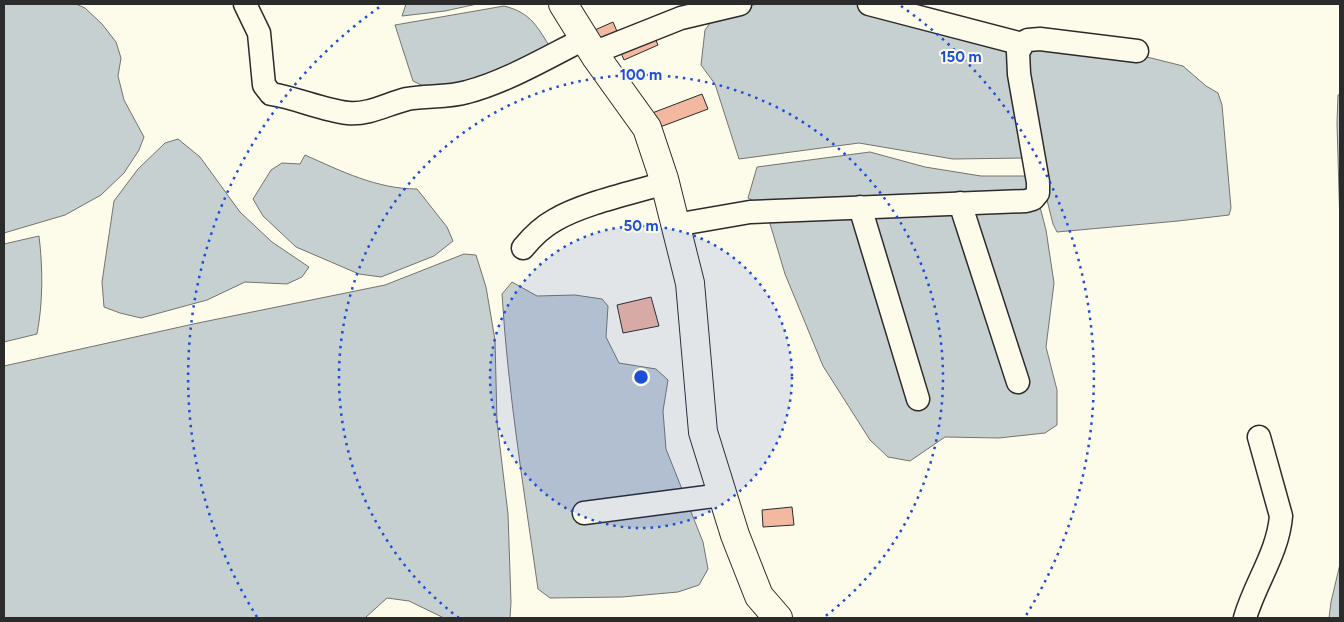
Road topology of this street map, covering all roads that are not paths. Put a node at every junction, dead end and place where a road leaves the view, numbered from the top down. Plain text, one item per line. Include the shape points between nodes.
1 (245, 4) edge
2 (563, 4) edge
3 (740, 4) edge
4 (869, 4) edge
5 (1022, 44) junction
6 (588, 46) junction
7 (1137, 51) dead end
8 (665, 183) junction
9 (960, 203) junction
10 (860, 207) junction
11 (676, 225) junction
12 (523, 248) dead end
13 (1018, 382) dead end
14 (918, 399) dead end
15 (1259, 437) dead end
16 (722, 495) junction
17 (584, 513) dead end
18 (778, 618) edge
19 (1245, 618) edge

1 - 6 street via 259,33 264,85 271,94 290,96 348,113 365,113 410,98 465,93
2 - 6 main road
3 - 6 street
4 - 5 street
5 - 7 street via 1040,39
5 - 9 street via 1018,52 1019,74 1038,193 1026,201
6 - 8 main road via 648,128
8 - 11 main road
8 - 12 street via 555,219
9 - 10 street
9 - 13 street
10 - 11 street via 750,212
10 - 14 street
11 - 16 main road via 690,283 703,432
15 - 19 street via 1281,516 1280,529
16 - 17 street
16 - 18 main road via 759,596

